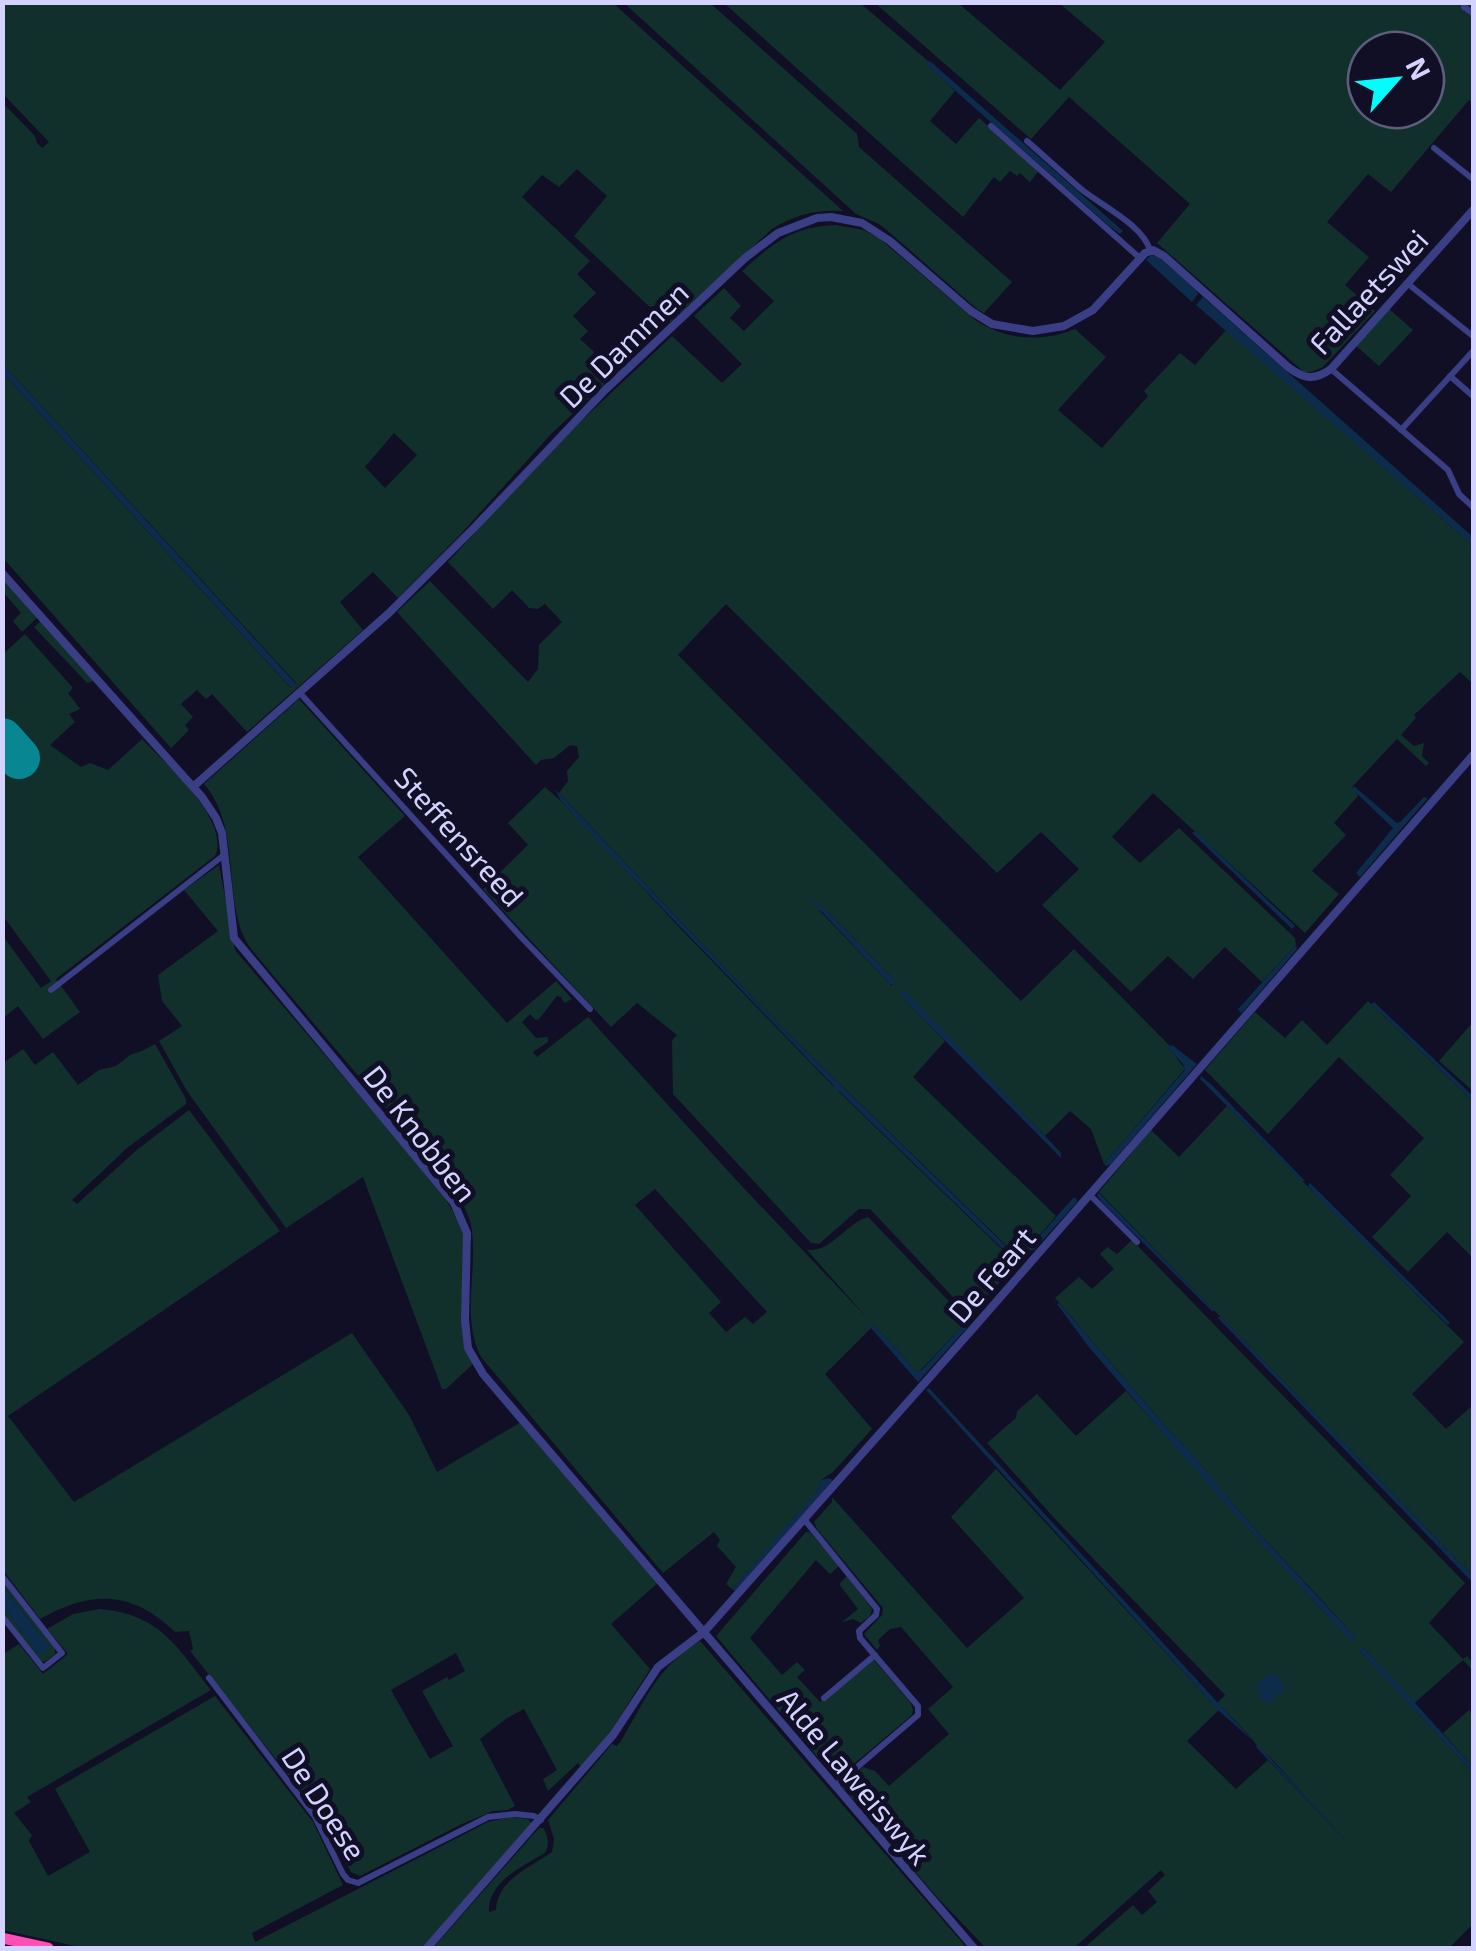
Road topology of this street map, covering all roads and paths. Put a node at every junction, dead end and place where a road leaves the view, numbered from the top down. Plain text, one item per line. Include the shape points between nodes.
1 (1464, 7) dead end
2 (1474, 14) edge
3 (991, 126) dead end
4 (1027, 141) dead end
5 (1434, 148) dead end
6 (1474, 180) edge
7 (1474, 210) edge
8 (1150, 251) junction
9 (1140, 259) junction
10 (1407, 282) junction
11 (1474, 337) edge
12 (1474, 350) edge
13 (1331, 368) junction
14 (1450, 376) junction
15 (1474, 397) edge
16 (1401, 430) junction
17 (1474, 508) edge
18 (2, 573) edge
19 (298, 691) junction
20 (1474, 754) edge
21 (194, 786) junction
22 (224, 854) junction
23 (50, 990) dead end
24 (590, 1010) dead end
25 (1090, 1195) junction
26 (1137, 1242) dead end
27 (804, 1519) junction
28 (2, 1576) edge
29 (2, 1616) edge
30 (6, 1626) edge
31 (704, 1632) junction
32 (874, 1655) junction
33 (209, 1678) dead end
34 (824, 1698) dead end
35 (834, 1786) junction
36 (541, 1820) junction
37 (2, 1938) edge
38 (48, 1948) edge
39 (427, 1948) edge
40 (974, 1948) edge

1 - 2 street
3 - 9 street
4 - 8 street, Fallaetswei via 1110,208
5 - 6 street
7 - 10 street, Fallaetswei
8 - 9 street
8 - 13 street, Fallaetswei via 1164,256 1304,378
9 - 19 street, De Dammen via 1084,316 1052,329 1021,330 971,311 862,223 817,218 778,233 605,390 389,613
10 - 11 street
10 - 13 street, Fallaetswei
12 - 14 street
13 - 16 street
14 - 15 street
14 - 16 street
16 - 17 street via 1448,470
18 - 21 street, De Knobben
19 - 21 street, De Dammen
19 - 24 street, Steffensreed
20 - 25 street, De Feart
21 - 22 street, De Knobben via 216,818
22 - 23 street
22 - 31 street, De Knobben via 234,938 454,1204 467,1233 468,1348 483,1374
25 - 26 street
25 - 27 street, De Feart
27 - 31 street, De Feart
27 - 32 street via 878,1609 859,1631
28 - 30 street via 62,1653 43,1668
29 - 30 street
31 - 35 street, Alde Laweiswyk
31 - 36 street, De Feart via 658,1667 613,1735
32 - 34 street
32 - 35 street via 918,1706 918,1715
33 - 36 street, De Doese via 315,1817 348,1880 358,1883 488,1817
35 - 40 street, Alde Laweiswyk
36 - 39 street, De Feart
37 - 38 highway

